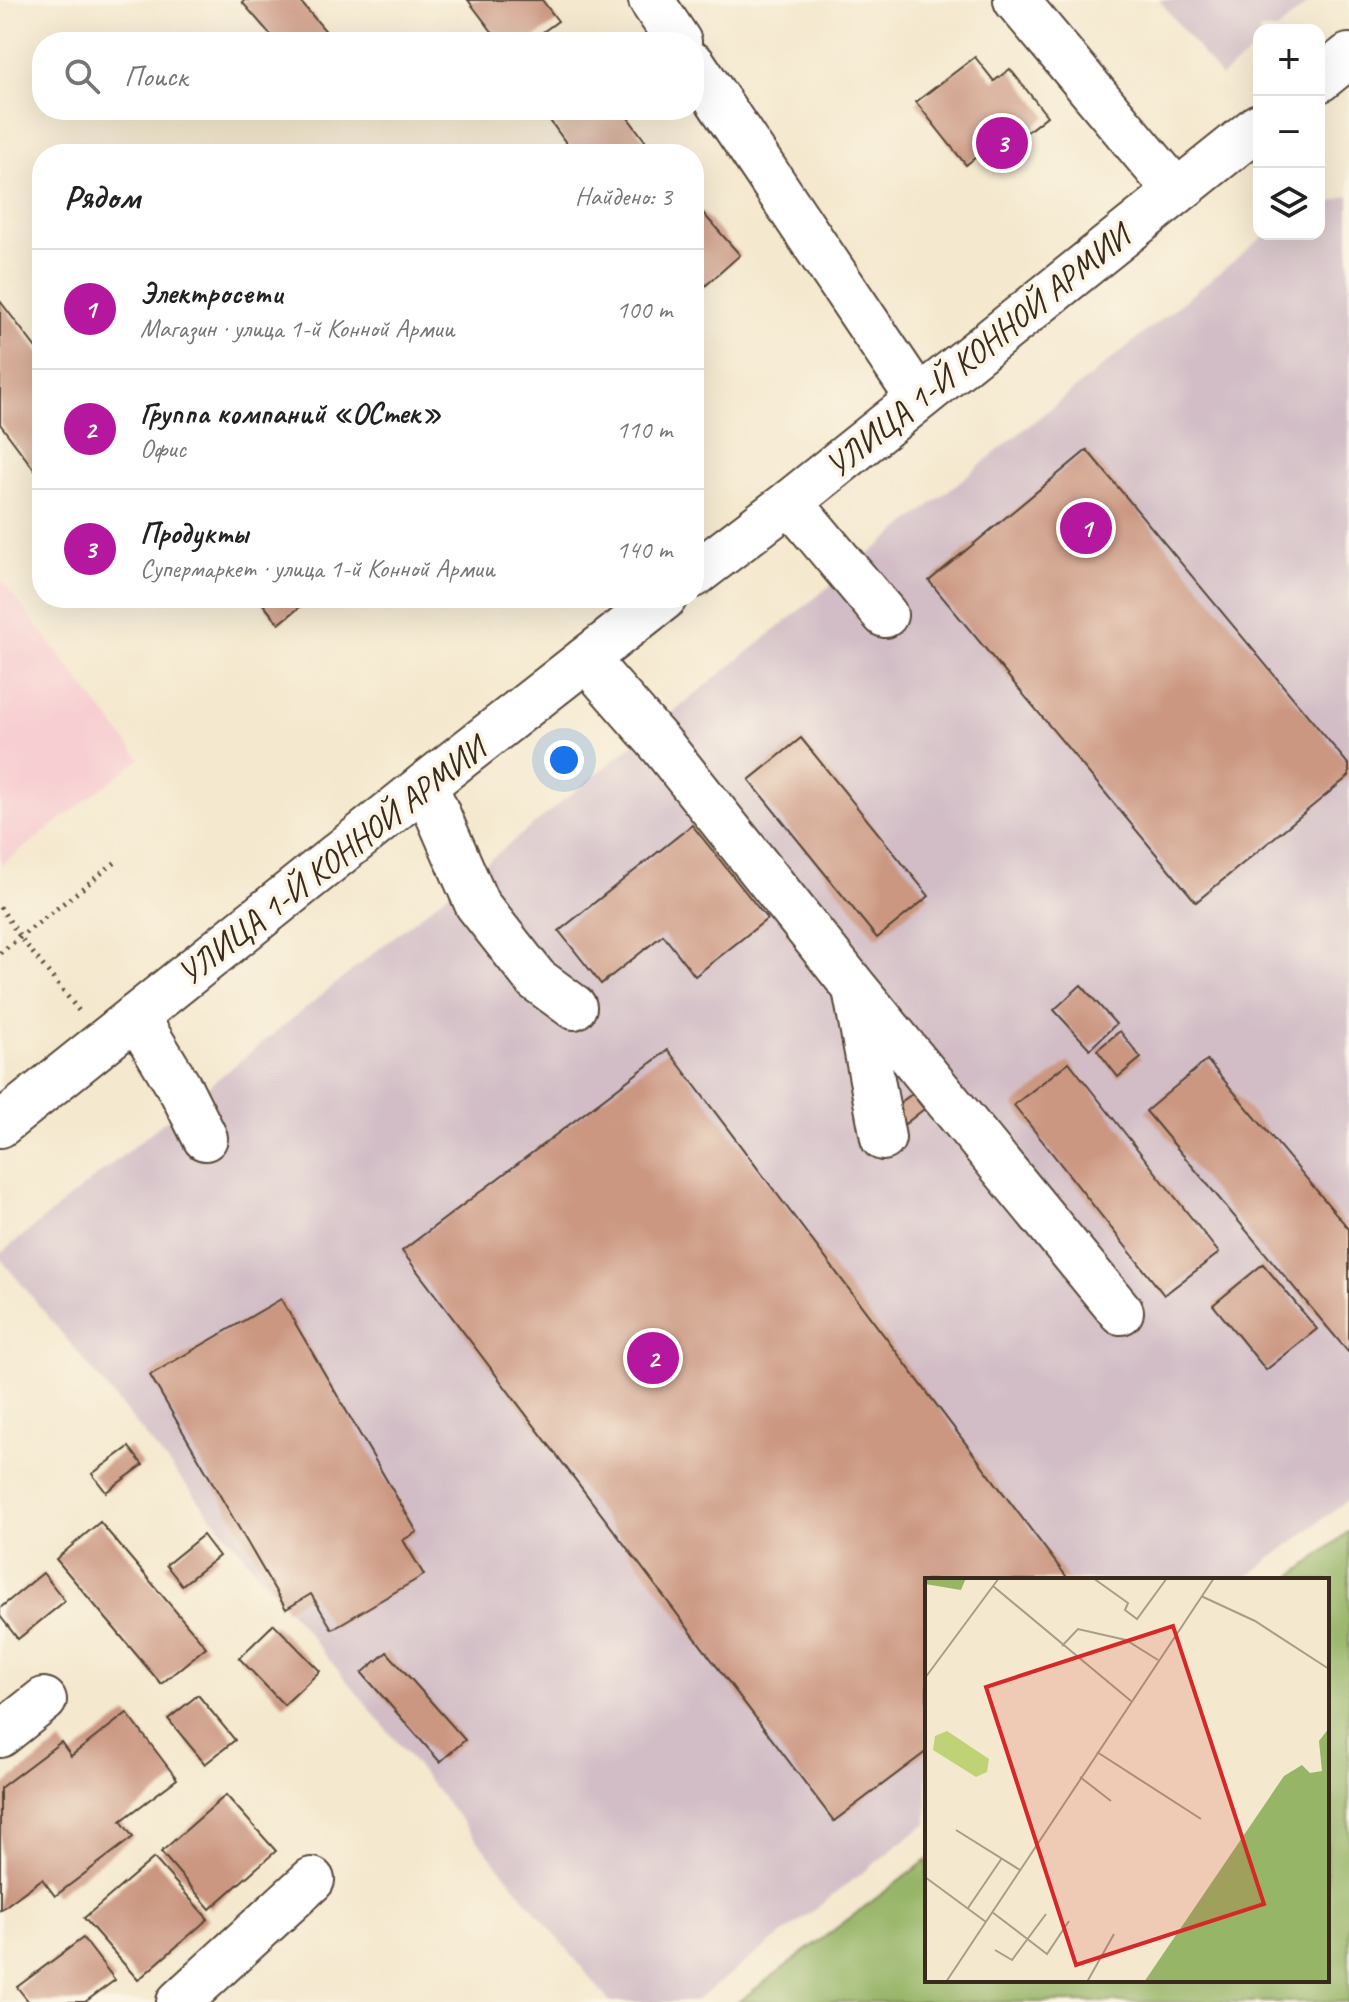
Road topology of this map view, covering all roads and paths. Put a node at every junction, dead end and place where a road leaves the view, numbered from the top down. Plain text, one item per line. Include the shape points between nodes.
1 (651, 0) edge
2 (1016, 0) edge
3 (672, 32) edge
4 (1349, 56) edge
5 (1325, 75) edge
6 (704, 80) edge
7 (1253, 131) edge
8 (1176, 191) junction
9 (918, 398) junction
10 (790, 502) junction
11 (704, 567) edge
12 (651, 608) edge
13 (885, 615) dead end
14 (586, 659) junction
15 (425, 785) junction
16 (117, 861) dead end
17 (0, 907) edge
18 (21, 938) junction
19 (0, 953) edge
20 (855, 988) junction
21 (574, 1007) dead end
22 (120, 1029) junction
23 (0, 1125) edge
24 (205, 1138) dead end
25 (883, 1138) dead end
26 (1121, 1312) dead end
27 (44, 1700) dead end
28 (0, 1735) edge
29 (312, 1880) dead end
30 (179, 2002) edge

1 - 3 main road
2 - 8 main road
4 - 5 main road
6 - 9 main road
7 - 8 main road, УЛИЦА 1-Й КОННОЙ АРМИИ
8 - 9 main road, УЛИЦА 1-Й КОННОЙ АРМИИ
9 - 10 main road, УЛИЦА 1-Й КОННОЙ АРМИИ
10 - 11 main road, УЛИЦА 1-Й КОННОЙ АРМИИ
10 - 13 main road
12 - 14 main road, УЛИЦА 1-Й КОННОЙ АРМИИ
14 - 15 main road, УЛИЦА 1-Й КОННОЙ АРМИИ
14 - 20 main road
15 - 21 main road via 489,922 536,979
15 - 22 main road, УЛИЦА 1-Й КОННОЙ АРМИИ
16 - 18 path
17 - 18 path
18 - 19 path
18 - 22 path
20 - 25 main road
20 - 26 main road
22 - 23 main road, УЛИЦА 1-Й КОННОЙ АРМИИ
22 - 24 main road via 182,1092
27 - 28 main road
29 - 30 main road

